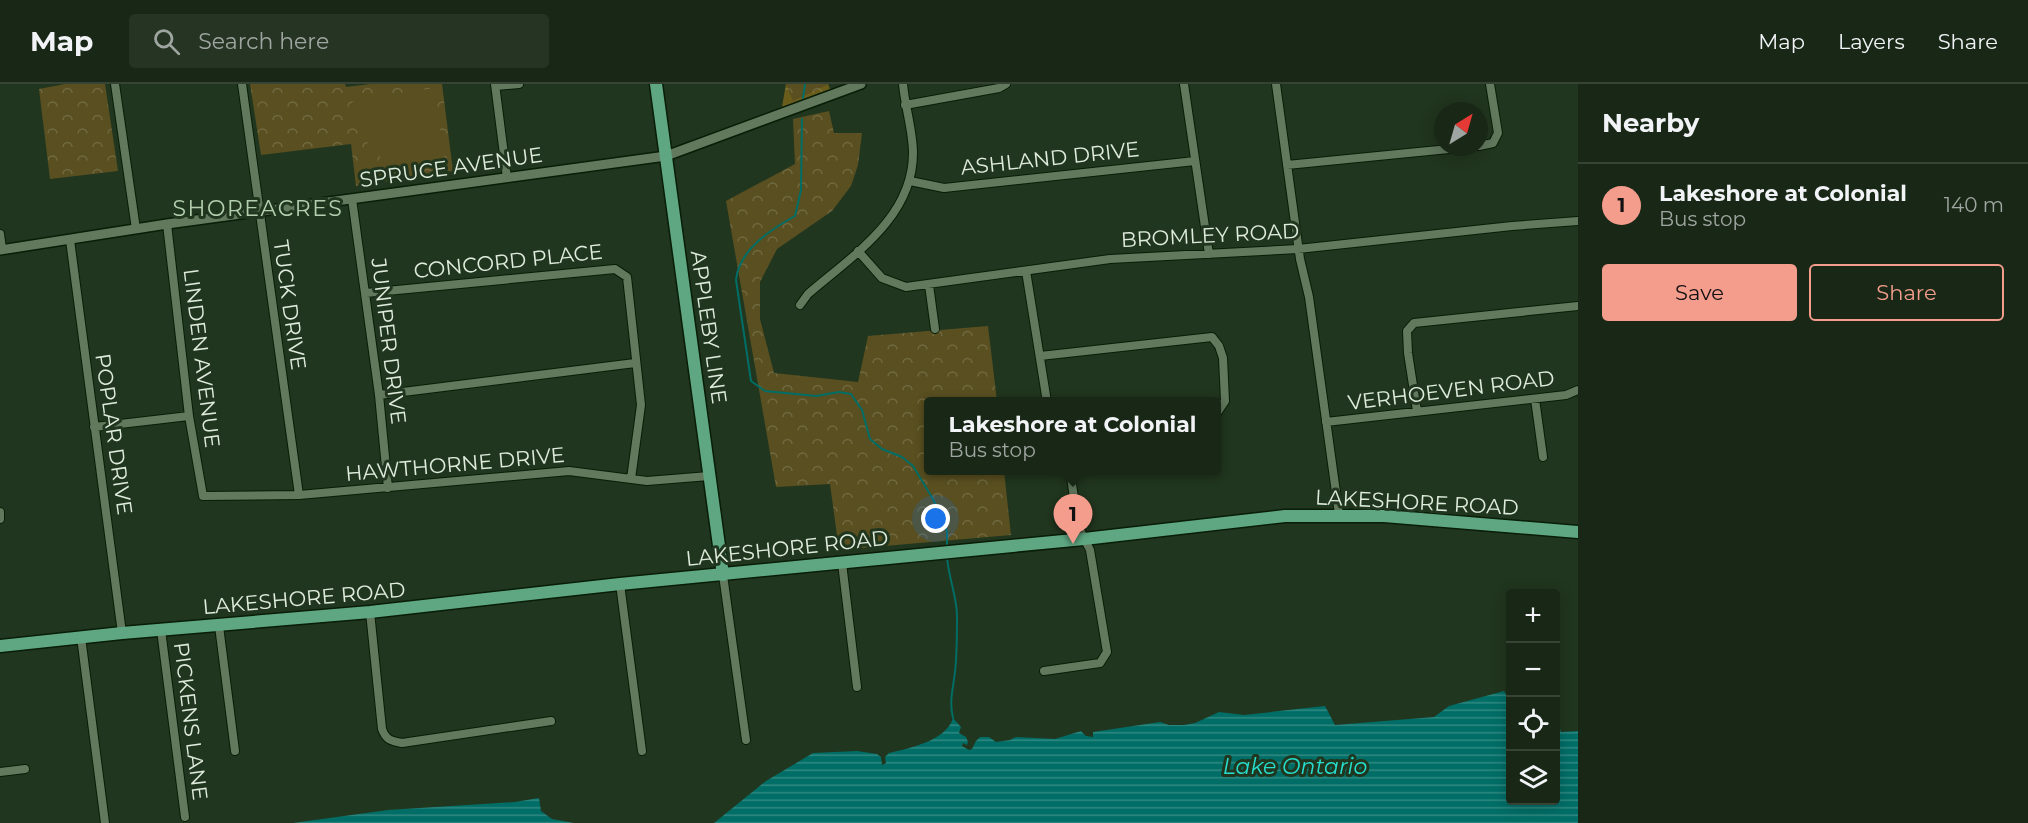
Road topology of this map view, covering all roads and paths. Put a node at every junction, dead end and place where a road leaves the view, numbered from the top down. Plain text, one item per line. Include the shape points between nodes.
1 (115, 84) edge
2 (242, 84) edge
3 (519, 84) edge
4 (656, 84) edge
5 (861, 84) edge
6 (903, 84) edge
7 (1006, 84) edge
8 (1184, 84) edge
9 (1276, 84) edge
10 (1490, 84) edge
11 (496, 85) edge
12 (905, 105) junction
13 (1488, 144) edge
14 (1434, 150) edge
15 (666, 156) junction
16 (1195, 161) junction
17 (1287, 165) junction
18 (507, 177) junction
19 (910, 182) junction
20 (352, 199) junction
21 (259, 212) junction
22 (1578, 221) edge
23 (167, 224) junction
24 (136, 229) junction
25 (0, 234) edge
26 (70, 240) junction
27 (1, 249) edge
28 (1298, 249) junction
29 (858, 251) junction
30 (1209, 254) junction
31 (1026, 272) junction
32 (929, 285) junction
33 (366, 293) junction
34 (800, 305) dead end
35 (1578, 306) edge
36 (935, 329) dead end
37 (1040, 356) junction
38 (635, 363) junction
39 (1578, 390) edge
40 (379, 395) junction
41 (1046, 397) edge
42 (1535, 399) junction
43 (1221, 407) edge
44 (1417, 411) junction
45 (189, 416) junction
46 (1326, 422) junction
47 (94, 427) junction
48 (1543, 457) dead end
49 (1071, 475) edge
50 (709, 476) junction
51 (631, 479) junction
52 (388, 488) junction
53 (299, 495) junction
54 (203, 496) joint
55 (0, 512) edge
56 (1339, 514) junction
57 (0, 519) edge
58 (1578, 532) edge
59 (1084, 539) junction
60 (842, 563) junction
61 (723, 575) junction
62 (620, 584) junction
63 (370, 612) junction
64 (219, 626) junction
65 (161, 630) junction
66 (122, 633) junction
67 (81, 637) junction
68 (0, 646) edge
69 (1044, 671) dead end
70 (857, 687) dead end
71 (551, 721) dead end
72 (746, 740) dead end
73 (235, 751) dead end
74 (642, 751) dead end
75 (25, 769) dead end
76 (0, 772) edge
77 (185, 817) dead end
78 (105, 823) edge

1 - 24 street
2 - 21 street, TUCK DRIVE
3 - 11 street
4 - 15 main road, APPLEBY LINE
5 - 15 street, SPRUCE AVENUE
6 - 12 street
7 - 12 street
8 - 16 street
9 - 17 street
10 - 13 street via 1498,133
11 - 18 street
12 - 19 street via 913,153
14 - 17 street
15 - 18 street, SPRUCE AVENUE
15 - 50 main road, APPLEBY LINE
16 - 19 street, ASHLAND DRIVE via 944,188
16 - 30 street
17 - 28 street
18 - 20 street, SPRUCE AVENUE
19 - 29 street via 898,209
20 - 21 street, SPRUCE AVENUE
20 - 33 street, JUNIPER DRIVE
21 - 23 street, SPRUCE AVENUE
21 - 53 street, TUCK DRIVE
22 - 28 street, BROMLEY ROAD
23 - 24 street, SPRUCE AVENUE
23 - 45 street, LINDEN AVENUE
24 - 26 street, SPRUCE AVENUE
25 - 27 street
26 - 27 street, SPRUCE AVENUE
26 - 47 street, POPLAR DRIVE
28 - 30 street, BROMLEY ROAD
28 - 46 street via 1309,297
29 - 32 street, BROMLEY ROAD via 882,278 906,287
29 - 34 street
30 - 31 street, BROMLEY ROAD via 1110,259
31 - 32 street, BROMLEY ROAD
31 - 37 street
32 - 36 street
33 - 38 street, CONCORD PLACE via 615,268 627,277
33 - 40 street, JUNIPER DRIVE
35 - 44 street via 1414,323 1407,331
37 - 41 street
37 - 43 street via 1212,337 1223,358 1225,401
38 - 40 street
38 - 51 street, CONCORD PLACE via 641,405
39 - 42 street, VERHOEVEN ROAD
40 - 52 street, JUNIPER DRIVE
42 - 44 street, VERHOEVEN ROAD
42 - 48 street
44 - 46 street, VERHOEVEN ROAD
45 - 47 street
45 - 54 street, LINDEN AVENUE
46 - 56 street
47 - 66 street, POPLAR DRIVE
49 - 59 street via 1078,526
50 - 51 street, HAWTHORNE DRIVE via 655,482
50 - 61 main road, APPLEBY LINE
51 - 52 street, HAWTHORNE DRIVE via 568,471
52 - 53 street, HAWTHORNE DRIVE
53 - 54 street, HAWTHORNE DRIVE
55 - 57 street
56 - 58 main road, LAKESHORE ROAD
56 - 59 main road, LAKESHORE ROAD via 1285,516
59 - 60 main road, LAKESHORE ROAD
59 - 69 street via 1090,550 1107,652 1100,663
60 - 61 main road, LAKESHORE ROAD
60 - 70 street
61 - 62 main road, LAKESHORE ROAD
61 - 72 street
62 - 63 main road, LAKESHORE ROAD
62 - 74 street
63 - 64 main road, LAKESHORE ROAD
63 - 71 street via 382,729 390,741 402,743
64 - 65 main road, LAKESHORE ROAD
64 - 73 street
65 - 66 main road, LAKESHORE ROAD
65 - 77 street, PICKENS LANE
66 - 67 main road, LAKESHORE ROAD
67 - 68 main road, LAKESHORE ROAD
67 - 78 street
75 - 76 street

